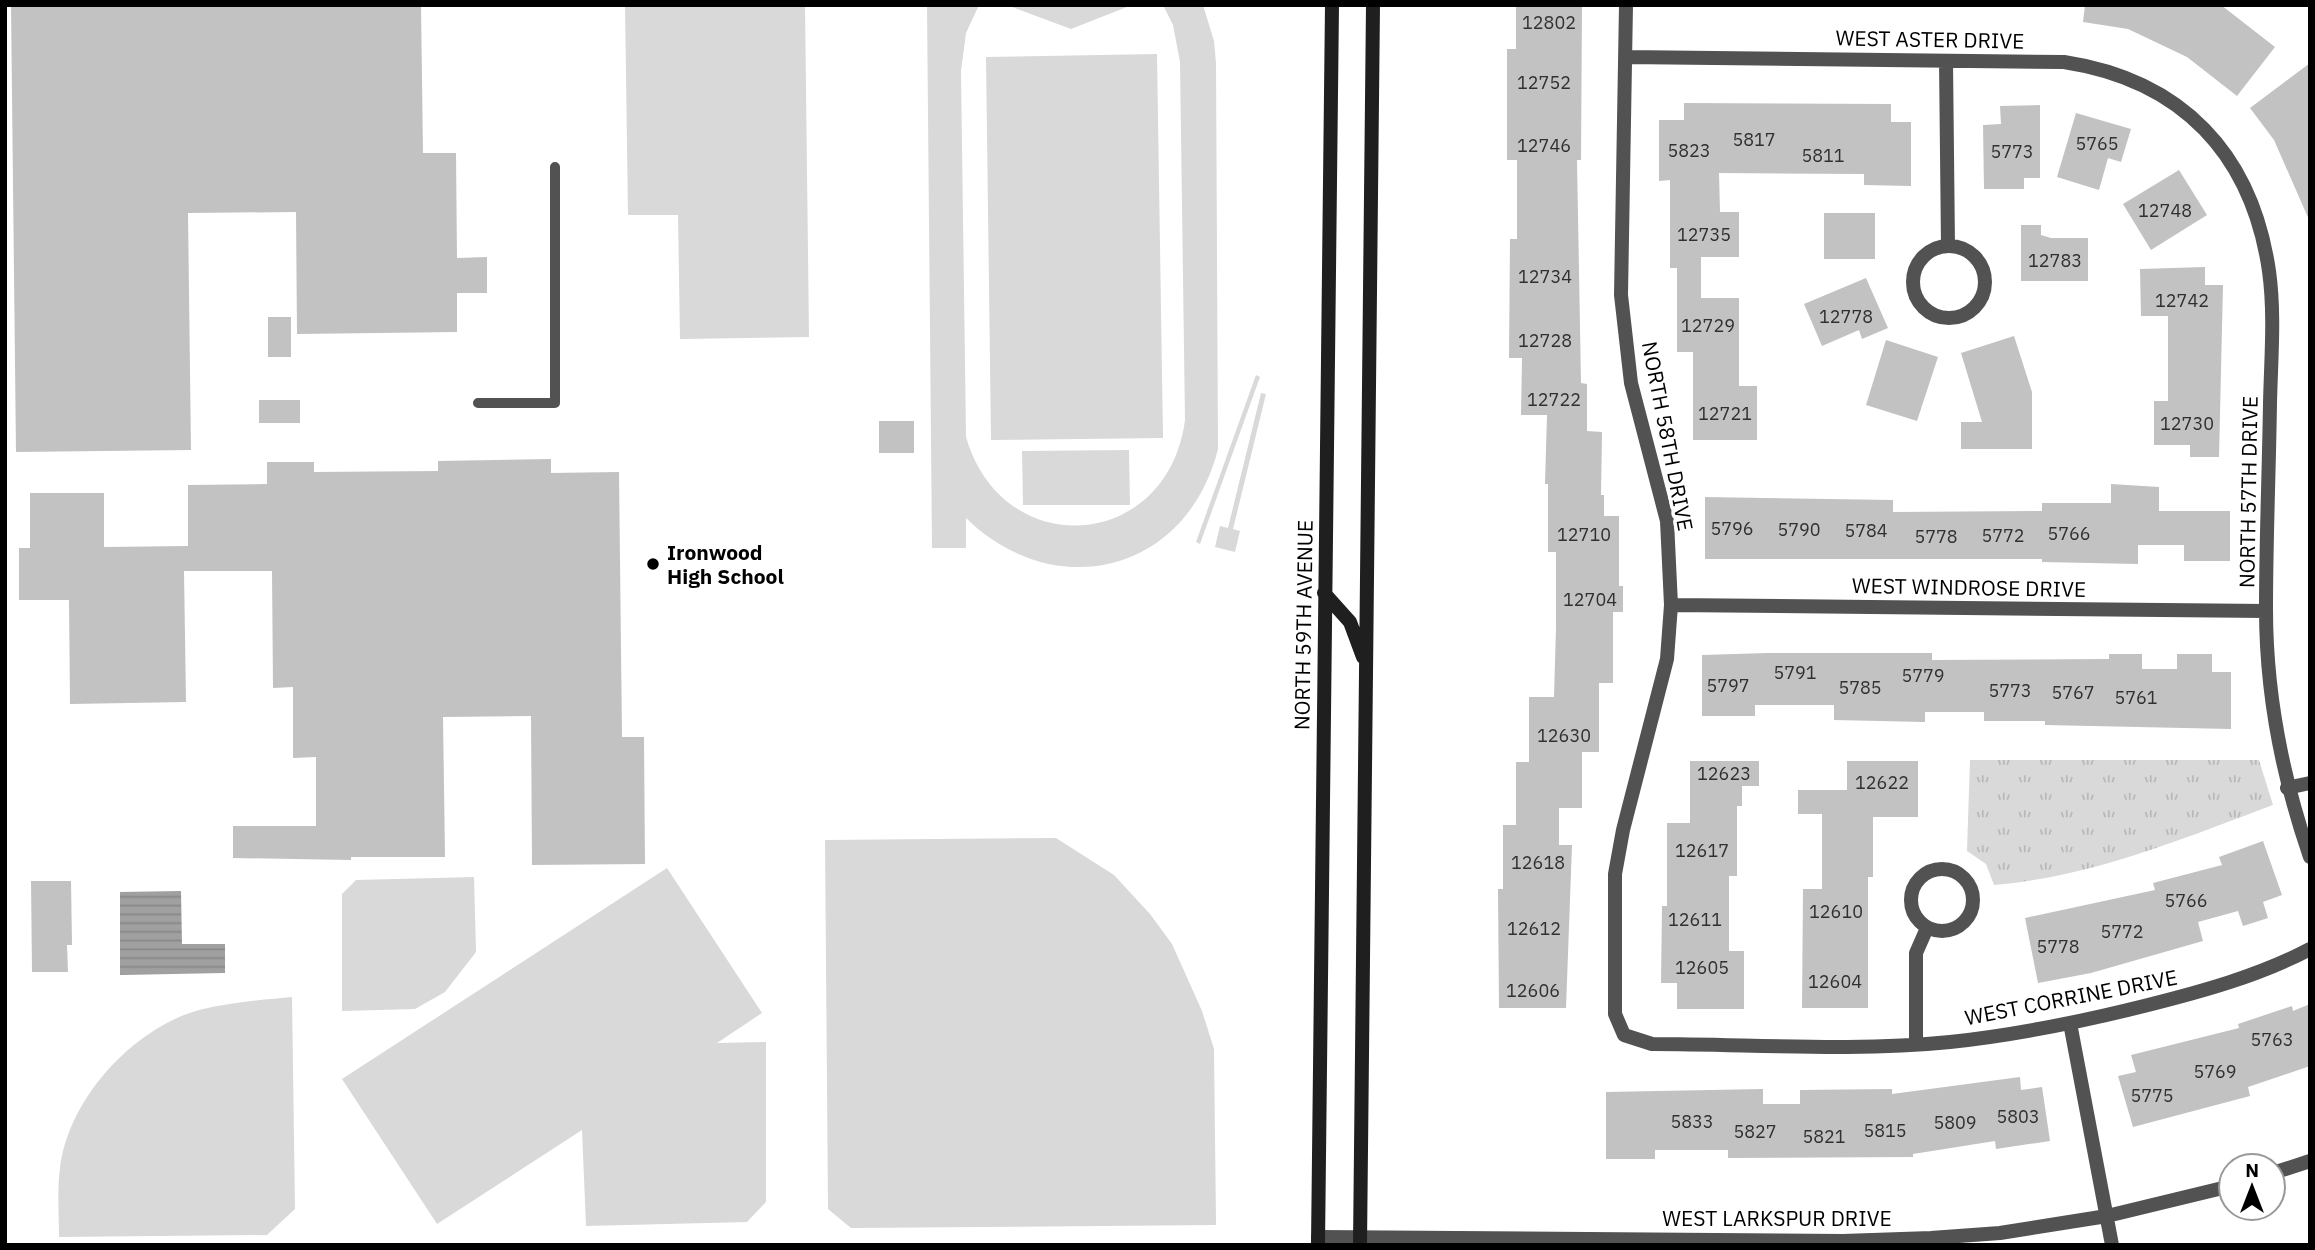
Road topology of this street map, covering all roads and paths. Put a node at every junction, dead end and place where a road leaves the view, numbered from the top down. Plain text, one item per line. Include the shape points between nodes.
1 (1332, 5) edge
2 (1373, 5) edge
3 (1626, 5) edge
4 (1626, 57) junction
5 (1946, 61) junction
6 (2211, 138) joint
7 (555, 167) dead end
8 (1948, 246) junction
9 (478, 403) dead end
10 (1324, 593) junction
11 (1671, 605) junction
12 (2266, 611) junction
13 (1366, 665) junction
14 (2310, 783) edge
15 (2287, 788) junction
16 (2310, 857) edge
17 (1927, 928) junction
18 (2310, 949) edge
19 (2070, 1023) junction
20 (1624, 1035) joint
21 (1916, 1043) junction
22 (2310, 1161) edge
23 (2287, 1168) edge
24 (2217, 1189) edge
25 (2107, 1216) junction
26 (1360, 1240) edge
27 (1318, 1241) edge
28 (2112, 1245) edge

1 - 10 main road, NORTH 59TH AVENUE
2 - 13 main road
3 - 4 street, NORTH 58TH DRIVE
4 - 5 street, WEST ASTER DRIVE
4 - 11 street, NORTH 58TH DRIVE via 1622,295 1631,383 1667,520
5 - 6 street, WEST ASTER DRIVE via 2064,62 2117,74 2187,113
5 - 8 street
6 - 12 street, NORTH 57TH DRIVE via 2240,174 2255,208 2269,272 2272,346
7 - 9 lane via 555,403
8 - 8 street via 1919,262 1913,283 1921,304 1951,318 1973,308 1984,286 1979,263 1960,248
10 - 13 main road via 1350,622
10 - 27 main road, NORTH 59TH AVENUE
11 - 12 street, WEST WINDROSE DRIVE
11 - 20 street, NORTH 58TH DRIVE via 1667,659 1615,874 1615,1014
12 - 15 street, NORTH 57TH DRIVE via 2272,697
13 - 26 main road
14 - 15 street
15 - 16 street, NORTH 57TH DRIVE
17 - 17 street via 1947,931 1964,923 1970,914 1970,886 1957,872 1937,869 1914,885 1910,895 1913,914
17 - 21 street via 1916,953
18 - 19 street, WEST CORRINE DRIVE via 2188,996
19 - 21 street, WEST CORRINE DRIVE
19 - 25 street
20 - 21 street, WEST CORRINE DRIVE via 1652,1044
22 - 23 street
24 - 25 street, WEST LARKSPUR DRIVE
25 - 26 street, WEST LARKSPUR DRIVE via 2000,1233 1843,1241
25 - 28 street
26 - 27 street, WEST LARKSPUR DRIVE

